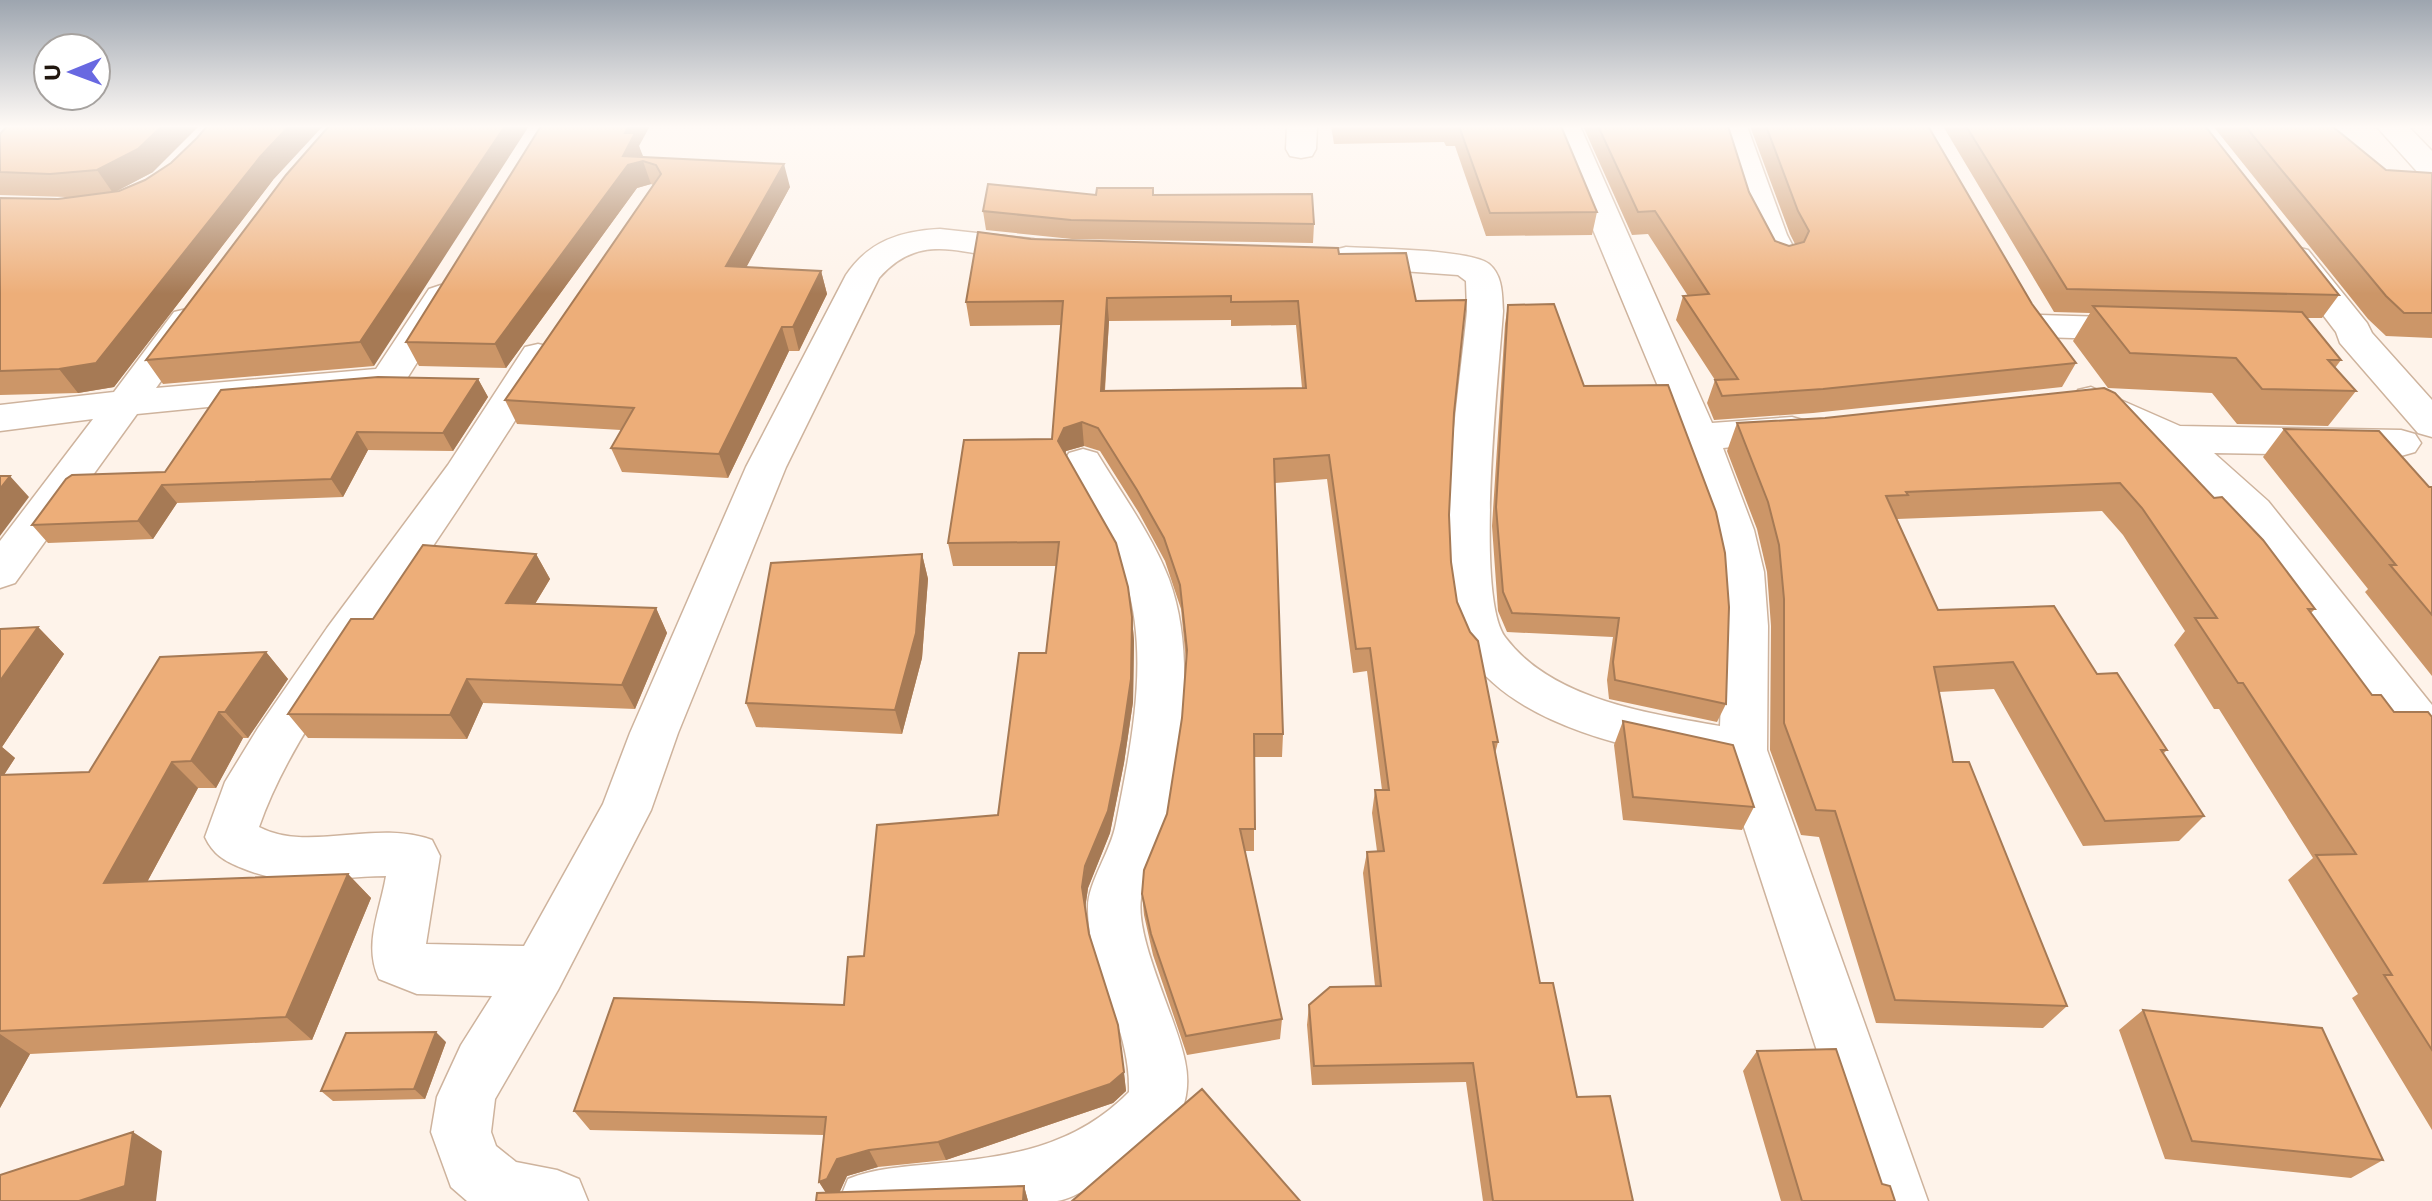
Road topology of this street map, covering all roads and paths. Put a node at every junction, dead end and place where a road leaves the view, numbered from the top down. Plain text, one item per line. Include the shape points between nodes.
1 (1589, 182) edge
2 (1752, 182) edge
3 (2278, 235) edge
4 (1075, 249) edge
5 (1304, 254) edge
6 (1781, 256) edge
7 (455, 273) edge
8 (210, 290) edge
9 (565, 318) edge
10 (2178, 330) edge
11 (388, 380) junction
12 (431, 381) edge
13 (125, 403) junction
14 (0, 418) edge
15 (1828, 427) edge
16 (2417, 434) edge
17 (1699, 437) junction
18 (2174, 439) junction
19 (1083, 463) dead end
20 (0, 572) edge
21 (2432, 740) edge
22 (1743, 750) junction
23 (539, 972) junction
24 (557, 1201) edge
25 (870, 1201) edge
26 (1897, 1201) edge

1 - 17 street
2 - 6 street
3 - 16 street via 2354,331 2335,335
4 - 23 street via 915,239 875,257 766,467 626,810
5 - 22 street via 1462,265 1484,278 1470,513 1471,603 1483,641 1499,662 1561,702 1615,722
7 - 11 street
8 - 13 street
9 - 23 street via 497,383 462,475 275,742 250,782 230,837 260,853 288,859 392,851 414,856 398,961 417,969
10 - 18 street via 2031,312 2074,385
11 - 12 street
11 - 13 street
13 - 14 street
13 - 20 street
15 - 17 street
16 - 18 street
17 - 22 street via 1733,530 1742,572
18 - 21 street via 2253,511
19 - 25 street via 1137,560 1155,610 1159,685 1153,755 1138,842 1113,907 1160,1065 1160,1093 1136,1130 1061,1170 950,1194
22 - 26 street
23 - 24 street via 481,1065 466,1097 461,1132 472,1166 502,1190

